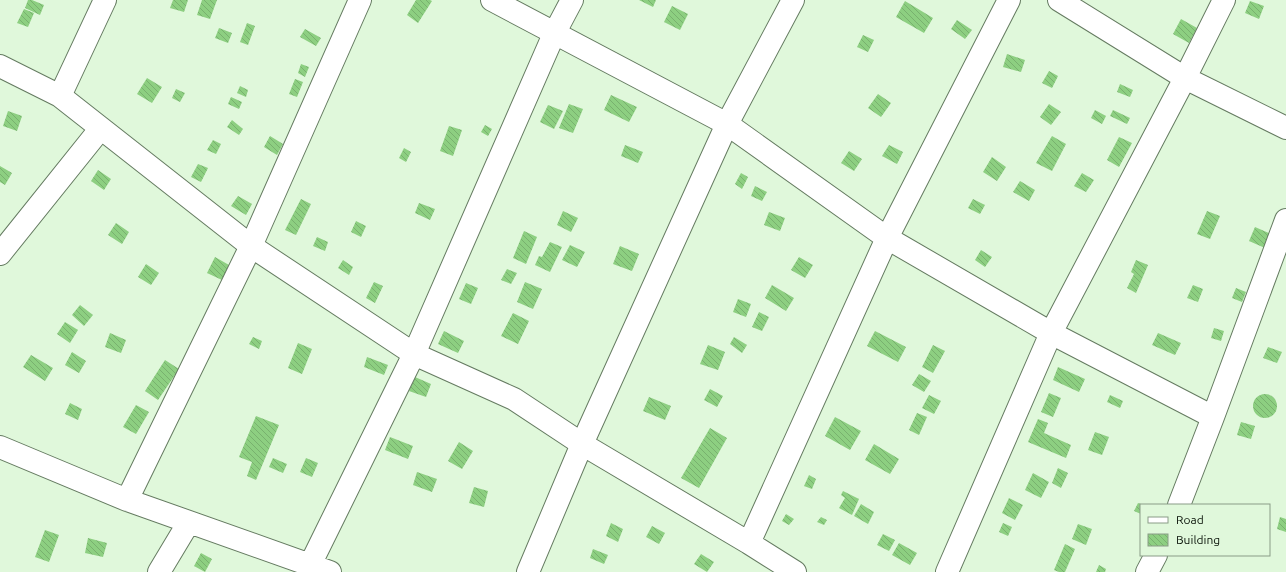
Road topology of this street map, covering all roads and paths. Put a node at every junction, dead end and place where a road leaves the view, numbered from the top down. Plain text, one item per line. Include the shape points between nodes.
1 (105, 0) edge
2 (360, 0) edge
3 (492, 0) edge
4 (572, 0) edge
5 (793, 0) edge
6 (1009, 0) edge
7 (1059, 0) edge
8 (1224, 0) edge
9 (554, 34) junction
10 (0, 66) edge
11 (1185, 78) junction
12 (60, 96) junction
13 (727, 124) junction
14 (101, 128) junction
15 (1286, 128) edge
16 (1286, 220) edge
17 (887, 238) junction
18 (251, 246) junction
19 (0, 254) edge
20 (1051, 333) junction
21 (414, 354) junction
22 (1213, 417) junction
23 (582, 444) junction
24 (0, 447) edge
25 (127, 500) junction
26 (1179, 504) edge
27 (189, 522) junction
28 (749, 543) junction
29 (1155, 556) edge
30 (320, 569) edge
31 (159, 572) edge
32 (528, 572) edge
33 (795, 572) edge
34 (947, 572) edge
35 (1147, 572) edge

1 - 12 street
2 - 18 street
3 - 9 street
4 - 9 street
5 - 13 street
6 - 17 street
7 - 11 street
8 - 11 street
9 - 13 street
9 - 21 street
10 - 12 street
11 - 15 street
11 - 20 street
12 - 14 street
13 - 17 street
13 - 23 street
14 - 18 street
14 - 19 street
16 - 22 street
17 - 20 street
17 - 28 street
18 - 21 street
18 - 25 street
20 - 22 street
20 - 34 street
21 - 23 street via 514,399
21 - 30 street
22 - 26 street
23 - 28 street
23 - 32 street
24 - 25 street
25 - 27 street
27 - 30 street
27 - 31 street
28 - 33 street
29 - 35 street

